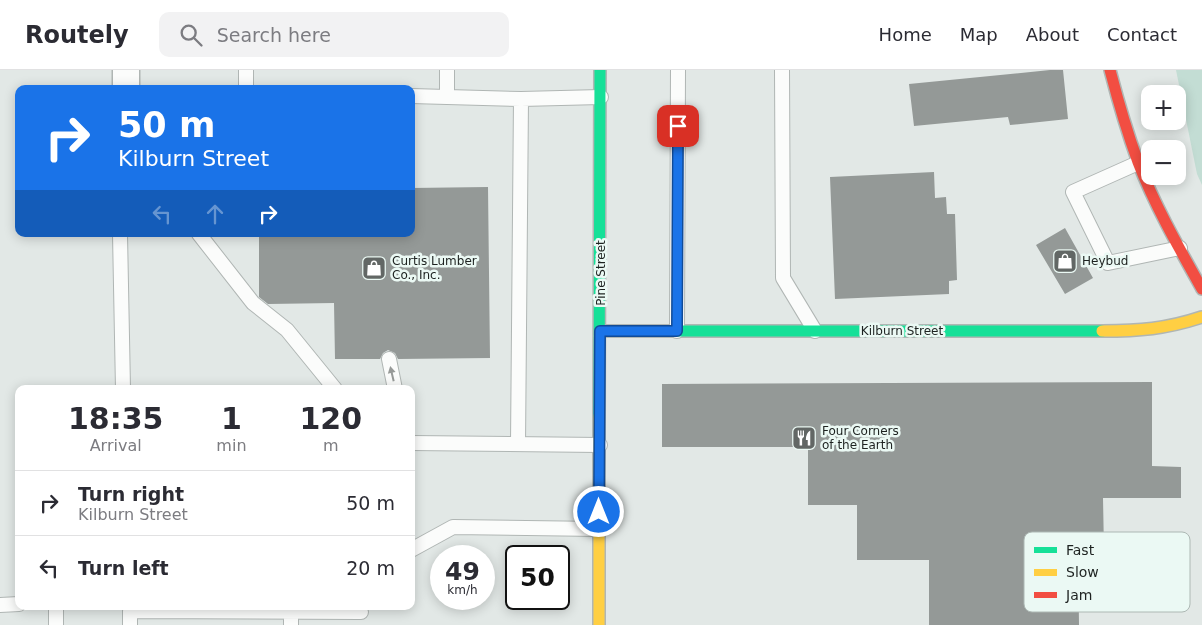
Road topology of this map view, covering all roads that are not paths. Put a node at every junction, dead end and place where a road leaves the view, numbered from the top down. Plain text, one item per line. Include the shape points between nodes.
1 (126, 70) edge
2 (246, 70) edge
3 (447, 70) edge
4 (600, 70) edge
5 (678, 70) edge
6 (782, 70) edge
7 (1110, 70) edge
8 (126, 85) edge
9 (246, 85) edge
10 (415, 96) edge
11 (447, 96) junction
12 (601, 97) junction
13 (521, 99) junction
14 (1138, 163) junction
15 (120, 237) edge
16 (202, 237) edge
17 (1180, 248) junction
18 (1202, 289) edge
19 (1202, 317) edge
20 (600, 331) junction
21 (677, 331) junction
22 (815, 331) junction
23 (388, 359) dead end
24 (123, 385) edge
25 (332, 385) edge
26 (394, 385) edge
27 (415, 439) edge
28 (518, 444) junction
29 (600, 445) junction
30 (599, 529) junction
31 (415, 548) edge
32 (15, 604) edge
33 (0, 605) edge
34 (56, 610) edge
35 (128, 614) edge
36 (362, 614) edge
37 (291, 619) edge
38 (56, 625) edge
39 (599, 625) edge

1 - 8 street
2 - 9 lane
3 - 11 lane
4 - 12 street, Pine Street
5 - 21 lane
6 - 22 lane via 783,278
7 - 14 street
10 - 11 lane
11 - 13 lane
12 - 13 lane
12 - 20 street, Pine Street
13 - 28 lane
14 - 17 street
14 - 17 lane via 1073,192 1108,263
15 - 24 lane
16 - 25 lane via 253,303 287,330
17 - 18 street
19 - 22 street, Kilburn Street via 1179,325 1142,331
20 - 21 street, Kilburn Street
20 - 29 street, Pine Street
21 - 22 street, Kilburn Street
26 -> 23 lane
27 - 28 lane
28 - 29 lane
29 - 30 street, Pine Street
30 - 31 lane via 453,527
30 - 39 street, Pine Street
32 - 33 lane
34 - 38 lane
35 - 37 lane
36 - 37 lane

